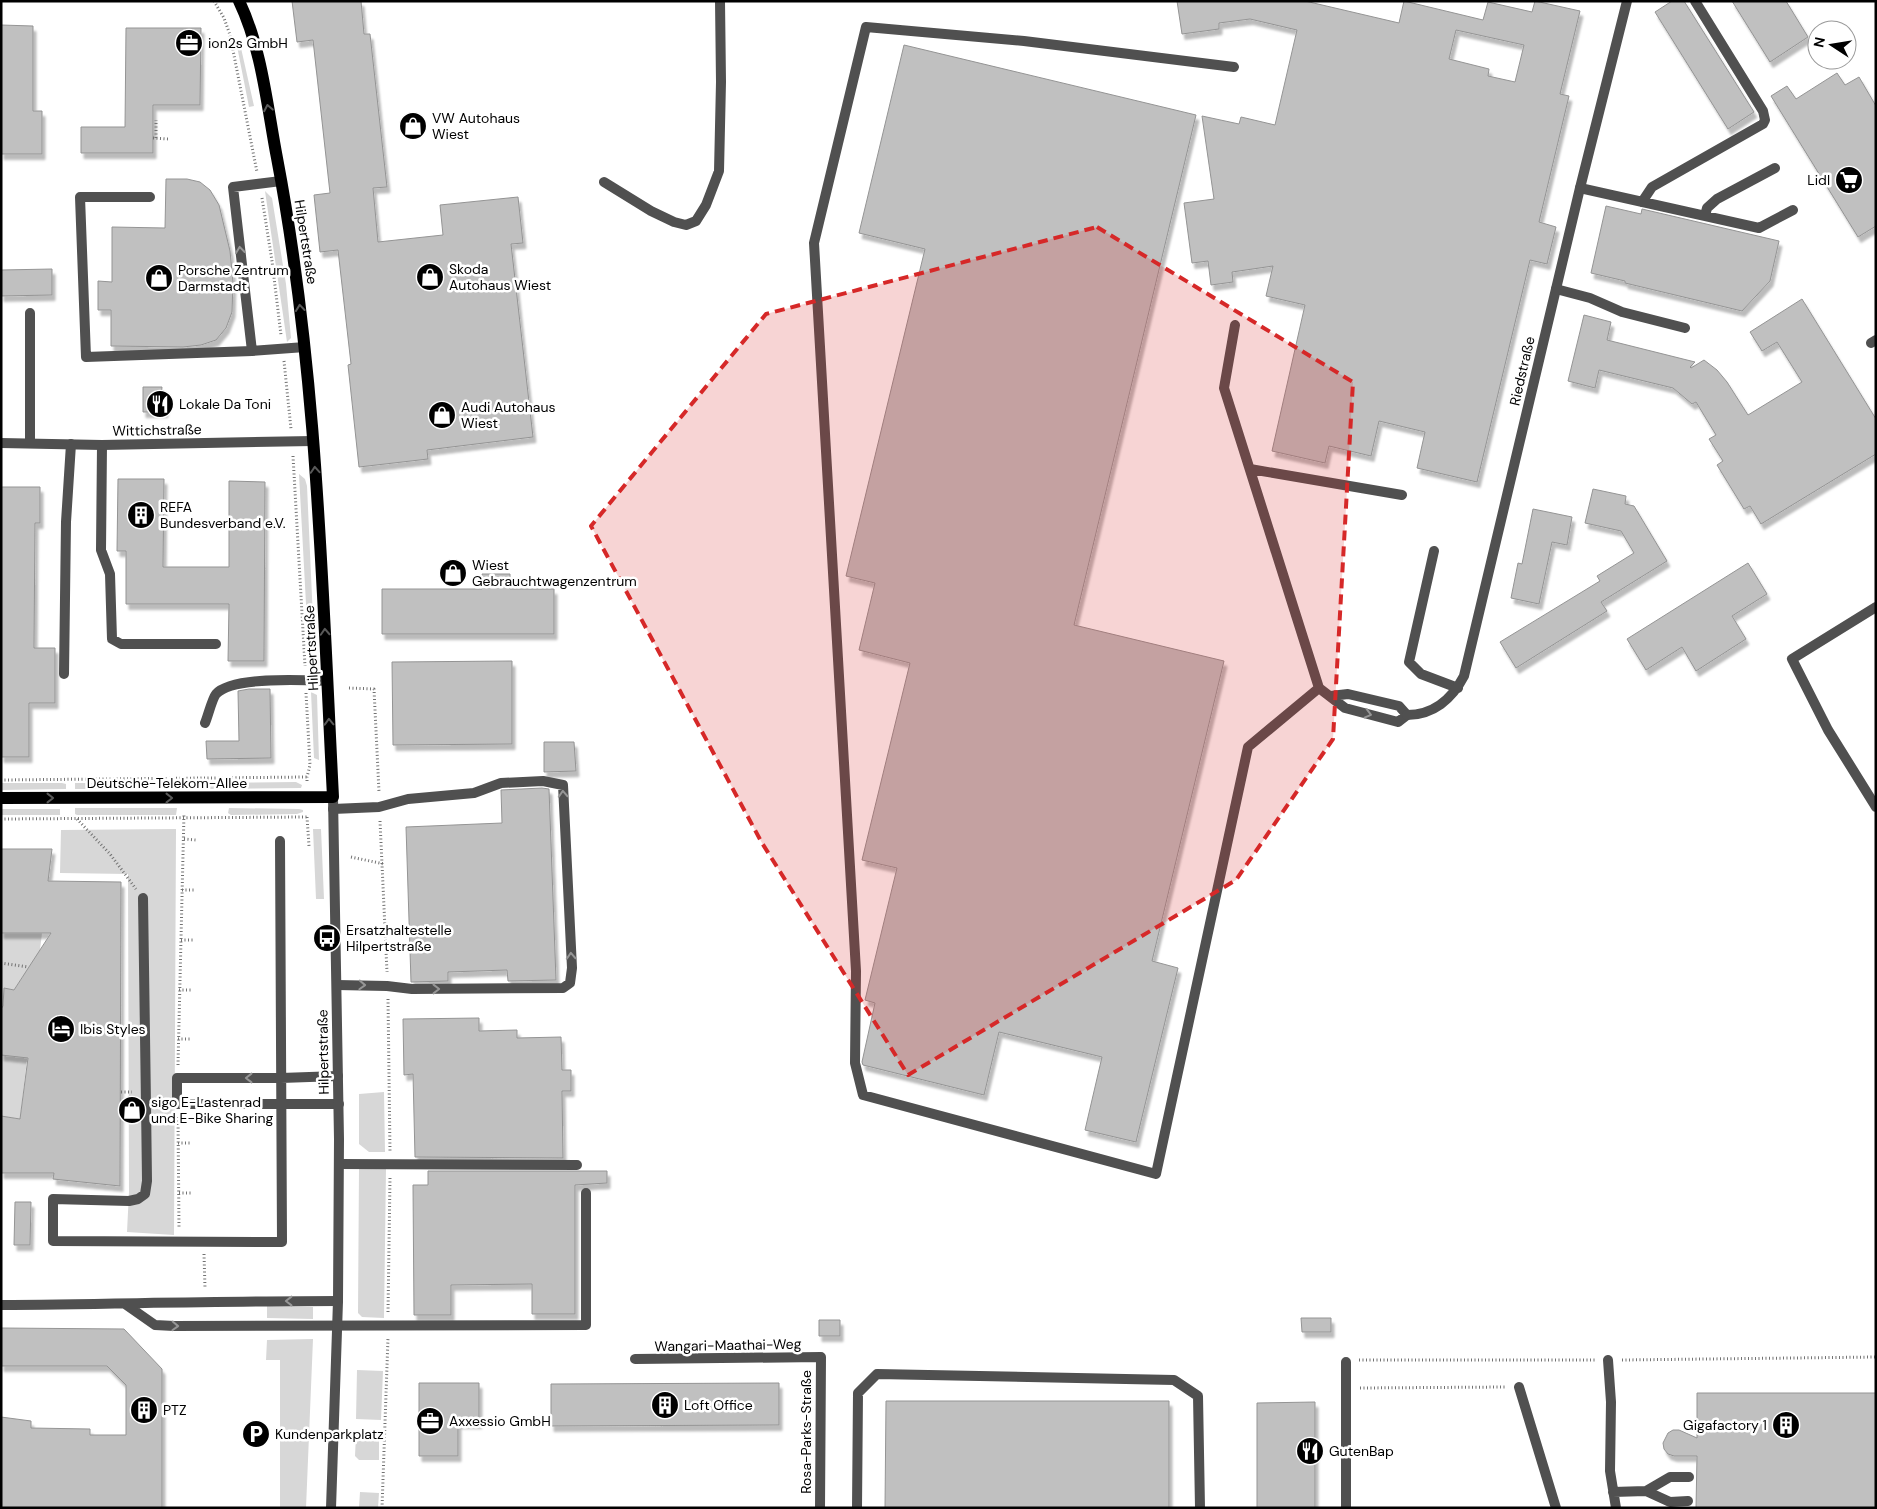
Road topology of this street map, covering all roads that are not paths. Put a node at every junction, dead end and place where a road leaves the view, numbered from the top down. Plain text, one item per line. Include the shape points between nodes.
1 (239, 1) edge
2 (720, 1) edge
3 (1627, 1) edge
4 (1695, 1) edge
5 (1234, 67) dead end
6 (1775, 168) dead end
7 (281, 182) junction
8 (604, 182) dead end
9 (1580, 188) junction
10 (150, 197) dead end
11 (1642, 202) junction
12 (1793, 210) dead end
13 (1705, 216) junction
14 (1556, 289) junction
15 (30, 313) dead end
16 (1235, 325) dead end
17 (1685, 328) dead end
18 (305, 347) junction
19 (252, 351) junction
20 (313, 441) junction
21 (1, 443) edge
22 (30, 443) junction
23 (71, 444) junction
24 (102, 445) junction
25 (1250, 469) junction
26 (1402, 495) dead end
27 (1434, 551) dead end
28 (1876, 606) edge
29 (216, 644) dead end
30 (64, 674) dead end
31 (328, 681) junction
32 (1319, 688) junction
33 (1458, 688) junction
34 (1331, 696) junction
35 (1407, 715) junction
36 (205, 723) dead end
37 (1, 798) edge
38 (333, 803) junction
39 (1876, 807) edge
40 (280, 841) dead end
41 (143, 898) road end
42 (337, 985) junction
43 (338, 1076) junction
44 (281, 1078) junction
45 (146, 1104) junction
46 (178, 1104) junction
47 (281, 1104) junction
48 (339, 1104) junction
49 (339, 1164) junction
50 (577, 1165) dead end
51 (586, 1193) dead end
52 (338, 1301) junction
53 (125, 1304) junction
54 (1, 1305) edge
55 (337, 1325) junction
56 (821, 1357) joint
57 (635, 1359) dead end
58 (1608, 1360) dead end
59 (1346, 1362) dead end
60 (1519, 1387) road end
61 (1688, 1477) dead end
62 (1646, 1491) junction
63 (1613, 1492) junction
64 (1688, 1501) dead end
65 (332, 1508) edge
66 (820, 1508) edge
67 (857, 1508) edge
68 (1200, 1508) edge
69 (1346, 1508) edge
70 (1556, 1508) edge
71 (1616, 1508) edge

7 -> 1 main road, Hilpertstraße via 254,44
2 - 8 street via 719,171 706,206 696,221 686,225 651,211
3 - 9 street, Riedstraße
4 - 11 street via 1763,111 1765,120 1652,187
5 - 32 street via 1024,42 866,28 814,243 856,971 855,1064 863,1095 1156,1174 1248,747
6 - 13 street via 1717,199 1707,208
18 -> 7 main road, Hilpertstraße
19 -> 7 street via 233,187
9 - 11 street
9 - 14 street, Riedstraße
10 - 19 street via 80,197 86,358
11 - 13 street
12 - 13 street via 1759,228
14 - 17 street via 1590,298 1622,312
14 - 33 street, Riedstraße via 1468,663
15 - 22 street
16 - 25 street via 1224,388
18 - 19 street
18 - 20 main road, Hilpertstraße
20 - 24 street, Wittichstraße
31 -> 20 main road, Hilpertstraße
21 - 22 street, Wittichstraße
22 - 23 street, Wittichstraße
23 - 24 street, Wittichstraße
23 - 30 street via 66,522
24 - 29 street via 101,550 110,574 112,639 121,644
25 - 26 street
25 - 32 street
27 - 33 street via 1409,662 1421,674
28 - 39 street via 1792,659 1828,730
31 - 36 street via 234,684 216,694
38 -> 31 main road, Hilpertstraße
32 - 34 street
33 - 35 street, Riedstraße via 1440,706 1417,715
34 - 35 street via 1348,694 1399,706
34 -> 35 street, Riedstraße via 1345,708 1398,722
37 -> 38 main road, Deutsche-Telekom-Allee
38 - 42 street, Hilpertstraße
42 -> 38 street via 412,989 563,988 570,983 571,958 563,785 543,781 501,782 474,793 408,799 380,807
40 - 44 street
41 - 45 street
42 - 43 street, Hilpertstraße
43 - 44 street
43 - 48 street, Hilpertstraße
44 -> 46 street via 177,1078
44 - 47 street
45 - 46 street
45 - 47 street via 145,1194 129,1201 53,1199 53,1241 282,1242
46 - 47 street
47 - 48 street
48 - 49 street, Hilpertstraße
49 - 50 street
49 - 52 street, Hilpertstraße
51 - 55 street via 586,1325
52 -> 53 street
52 - 55 street, Hilpertstraße
53 - 54 street
53 -> 55 street via 155,1325
55 - 65 street, Hilpertstraße
56 - 57 street, Wangari-Maathai-Weg
56 - 66 street, Rosa-Parks-Straße
58 - 63 street
59 - 69 street
60 - 70 street
61 - 62 street via 1670,1477
62 - 63 street
62 - 64 street via 1670,1502
63 - 71 street
67 - 68 street via 858,1393 877,1374 1174,1380 1198,1396

